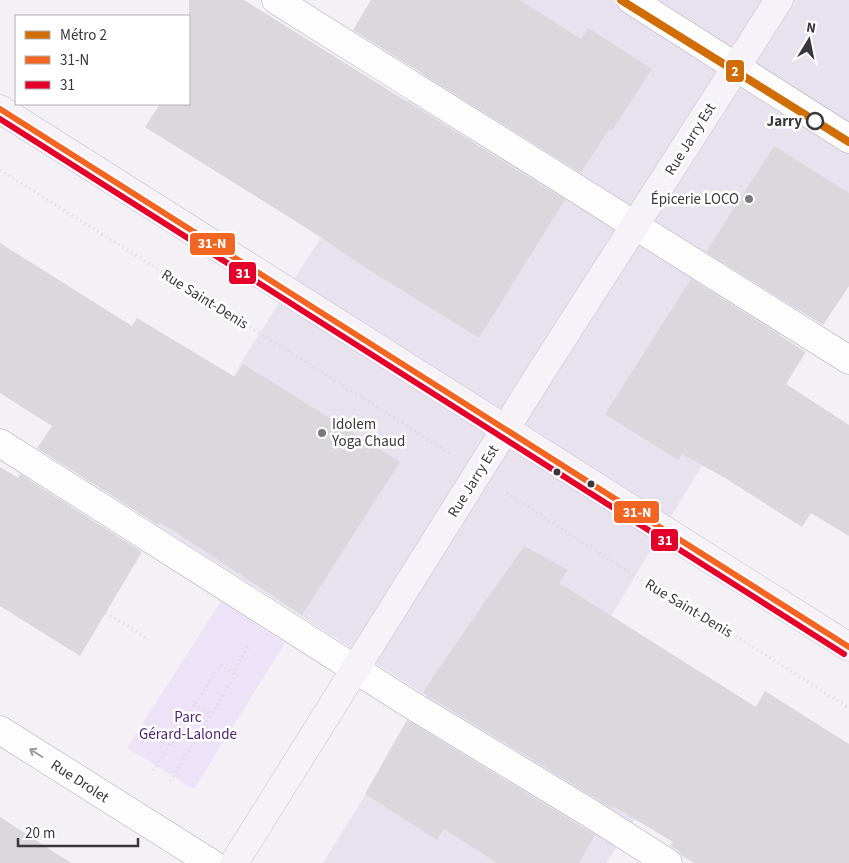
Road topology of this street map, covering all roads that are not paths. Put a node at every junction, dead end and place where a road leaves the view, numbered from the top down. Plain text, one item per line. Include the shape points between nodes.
1 (276, 0) edge
2 (631, 0) edge
3 (779, 0) edge
4 (736, 67) junction
5 (0, 109) edge
6 (849, 139) edge
7 (635, 226) junction
8 (849, 360) edge
9 (505, 429) junction
10 (0, 443) edge
11 (849, 647) edge
12 (356, 669) junction
13 (0, 730) edge
14 (210, 863) edge
15 (234, 863) edge
16 (668, 863) edge

1 - 7 street
2 - 4 street
3 - 4 main road, Rue Jarry Est
4 - 6 street
4 - 7 main road, Rue Jarry Est
5 - 9 main road
7 - 8 street
7 - 9 main road, Rue Jarry Est
9 - 11 main road
9 - 12 main road, Rue Jarry Est
10 - 12 street
12 - 15 main road, Rue Jarry Est
12 - 16 street
14 -> 13 street, Rue Drolet

